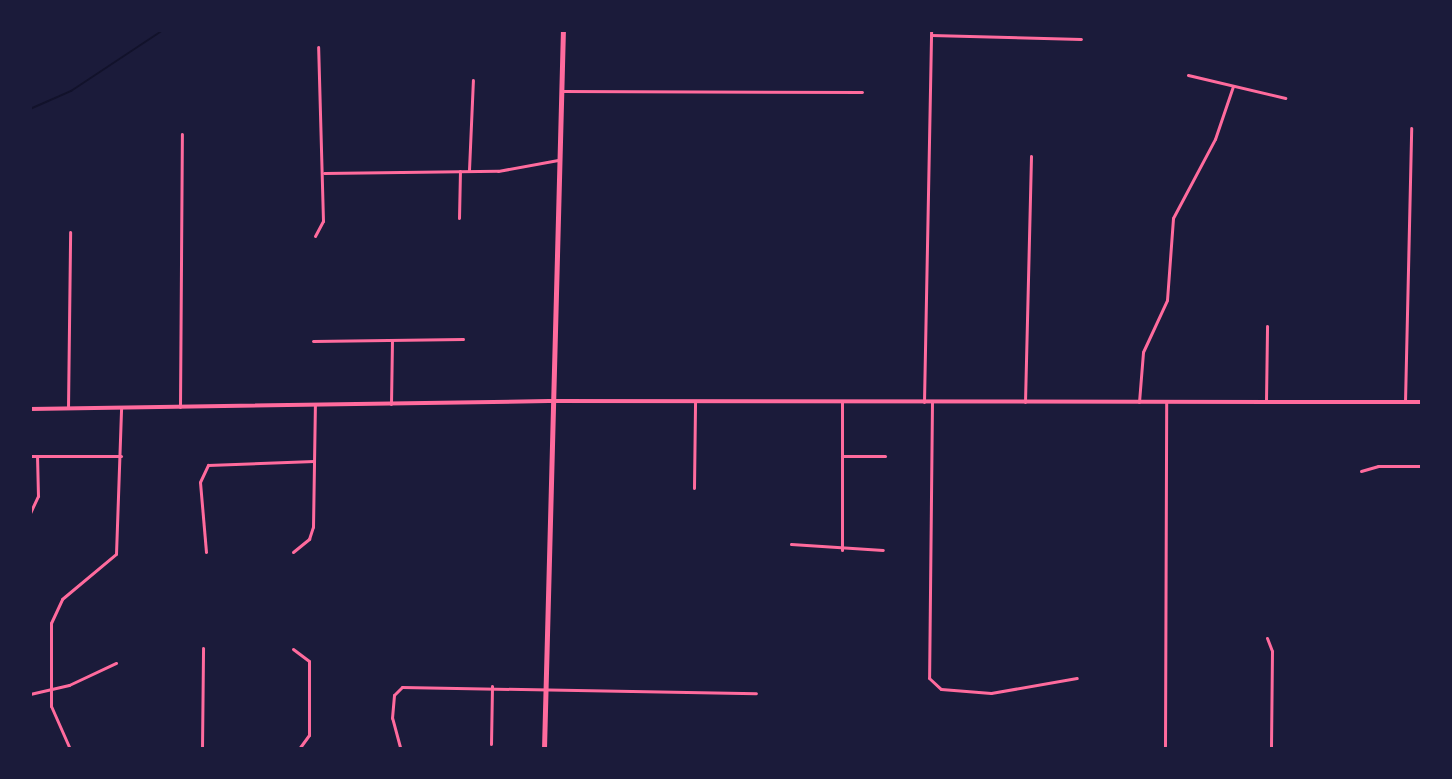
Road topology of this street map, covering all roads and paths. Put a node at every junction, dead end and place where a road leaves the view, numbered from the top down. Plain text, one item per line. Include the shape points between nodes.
1 (563, 30) edge
2 (931, 30) edge
3 (931, 35) junction
4 (1081, 39) dead end
5 (318, 47) dead end
6 (1188, 75) dead end
7 (473, 80) dead end
8 (1233, 86) junction
9 (561, 91) junction
10 (862, 93) dead end
11 (1285, 98) dead end
12 (1411, 128) dead end
13 (182, 134) dead end
14 (1031, 156) dead end
15 (558, 160) junction
16 (469, 170) junction
17 (460, 171) junction
18 (324, 173) junction
19 (459, 218) dead end
20 (70, 232) dead end
21 (315, 236) dead end
22 (1267, 326) dead end
23 (463, 339) dead end
24 (392, 340) junction
25 (314, 341) dead end
26 (549, 401) junction
27 (1266, 401) junction
28 (695, 402) junction
29 (842, 402) junction
30 (924, 402) junction
31 (932, 402) junction
32 (1025, 402) junction
33 (1139, 402) junction
34 (1166, 402) junction
35 (1405, 402) junction
36 (1422, 402) edge
37 (391, 404) junction
38 (315, 405) junction
39 (180, 407) junction
40 (68, 408) junction
41 (121, 408) junction
42 (30, 409) edge
43 (30, 456) edge
44 (37, 456) junction
45 (122, 456) junction
46 (842, 456) junction
47 (885, 456) dead end
48 (314, 460) junction
49 (1422, 466) edge
50 (1361, 471) dead end
51 (694, 488) dead end
52 (30, 513) edge
53 (791, 544) dead end
54 (842, 550) junction
55 (883, 550) dead end
56 (206, 552) dead end
57 (293, 552) dead end
58 (1267, 638) dead end
59 (203, 648) dead end
60 (293, 649) dead end
61 (116, 663) dead end
62 (1077, 678) dead end
63 (492, 686) junction
64 (545, 686) junction
65 (50, 691) junction
66 (756, 693) dead end
67 (30, 694) edge
68 (492, 744) dead end
69 (1165, 746) dead end
70 (400, 747) dead end
71 (300, 748) edge
72 (70, 749) edge
73 (202, 749) edge
74 (544, 749) edge
75 (1271, 749) edge

1 - 9 main road
2 - 3 street
3 - 4 street
3 - 30 street
5 - 18 street
6 - 8 street
7 - 16 street
8 - 11 street
8 - 33 street via 1215,139 1173,218 1167,300 1143,352
9 - 10 street
9 - 15 main road
12 - 35 street
13 - 39 street
14 - 32 street
15 - 16 street
15 - 26 main road
16 - 17 street
17 - 18 street
17 - 19 street
18 - 21 street via 323,221
20 - 40 street
22 - 27 street
23 - 24 street
24 - 25 street
24 - 37 street
26 - 28 street
26 - 37 street
26 - 64 main road
27 - 34 street
27 - 35 street
28 - 29 street
28 - 51 street
29 - 30 street
29 - 46 street
30 - 31 street
31 - 32 street
31 - 62 street via 928,678 941,689 991,693
32 - 33 street
33 - 34 street
34 - 69 street
35 - 36 street
37 - 38 street
38 - 39 street
38 - 48 street
39 - 41 street
40 - 41 street
40 - 42 street
41 - 45 street
43 - 44 street
44 - 45 street
44 - 52 street via 38,496
45 - 65 street via 116,554 54,612
46 - 47 street
46 - 54 street
48 - 56 street via 217,462 204,468 200,482
48 - 57 street via 312,535
49 - 50 street via 1378,466
53 - 54 street
54 - 55 street
58 - 75 street via 1272,651
59 - 73 street
60 - 71 street via 309,661 309,735
61 - 65 street
63 - 64 street
63 - 68 street
63 - 70 street via 398,689 392,728
64 - 66 street
64 - 74 main road
65 - 67 street
65 - 72 street via 65,745

